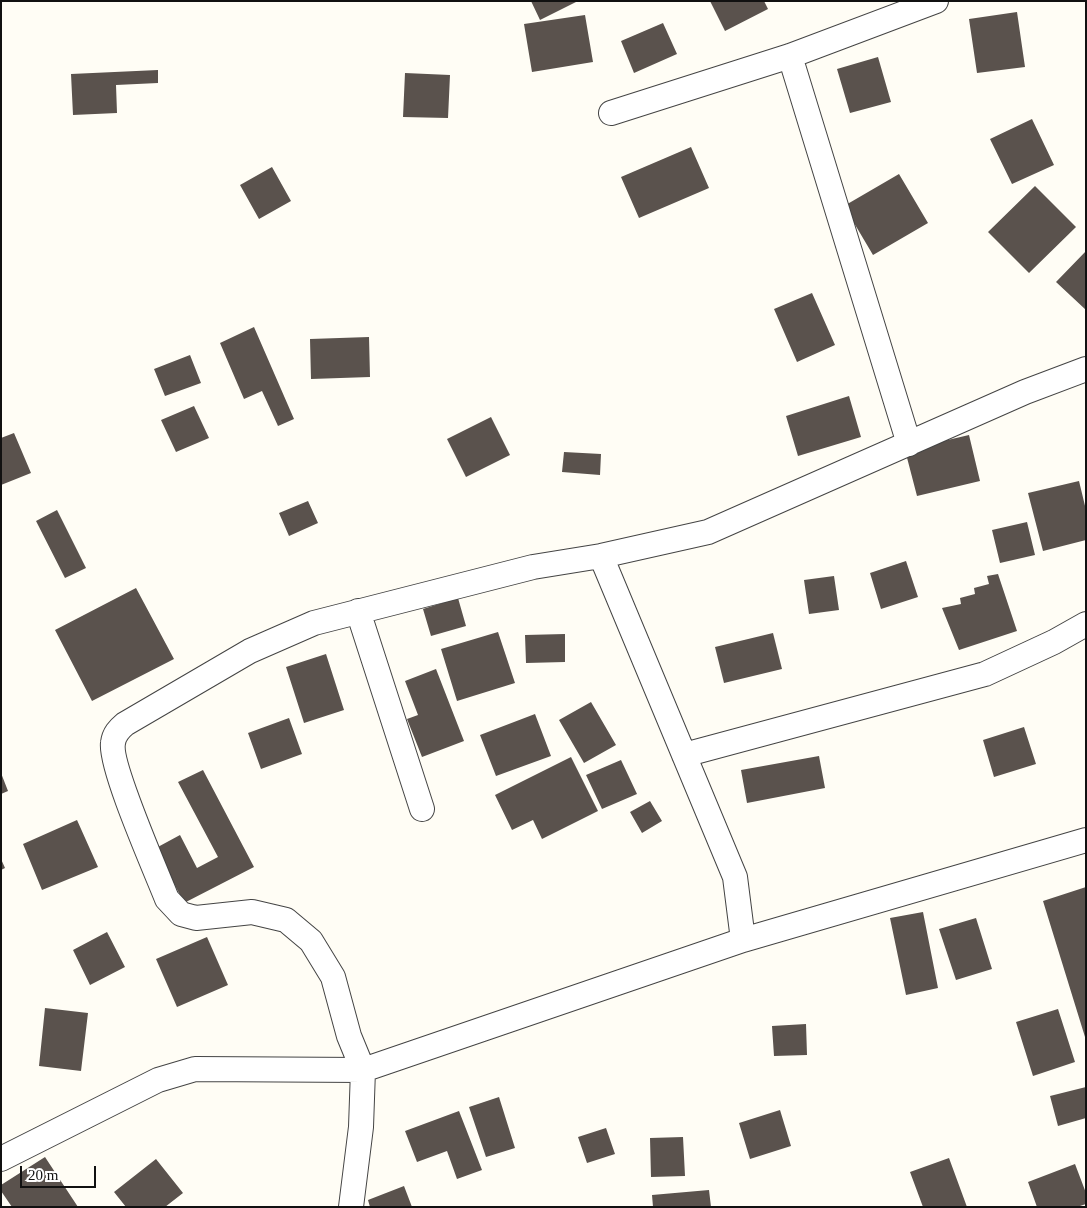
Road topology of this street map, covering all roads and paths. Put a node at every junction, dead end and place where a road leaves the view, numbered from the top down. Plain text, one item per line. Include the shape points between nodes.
1 (936, 1) edge
2 (790, 56) junction
3 (611, 112) dead end
4 (1086, 369) edge
5 (909, 444) junction
6 (601, 556) junction
7 (358, 611) junction
8 (1086, 624) edge
9 (684, 755) junction
10 (422, 809) dead end
11 (1086, 840) edge
12 (743, 940) junction
13 (364, 1070) junction
14 (1, 1160) edge
15 (351, 1207) edge

1 - 2 street
2 - 3 street
2 - 5 street
4 - 5 street via 1024,392
5 - 6 street via 708,532
6 - 7 street via 534,567
6 - 9 street
7 - 10 street
7 - 13 street via 314,623 250,651 125,724 116,733 112,744 117,770 167,899 181,914 196,918 252,912 286,920 311,941 333,977 349,1036
8 - 9 street via 985,674
9 - 12 street via 736,877
11 - 12 street
12 - 13 street
13 - 14 street via 195,1069 158,1080
13 - 15 street

